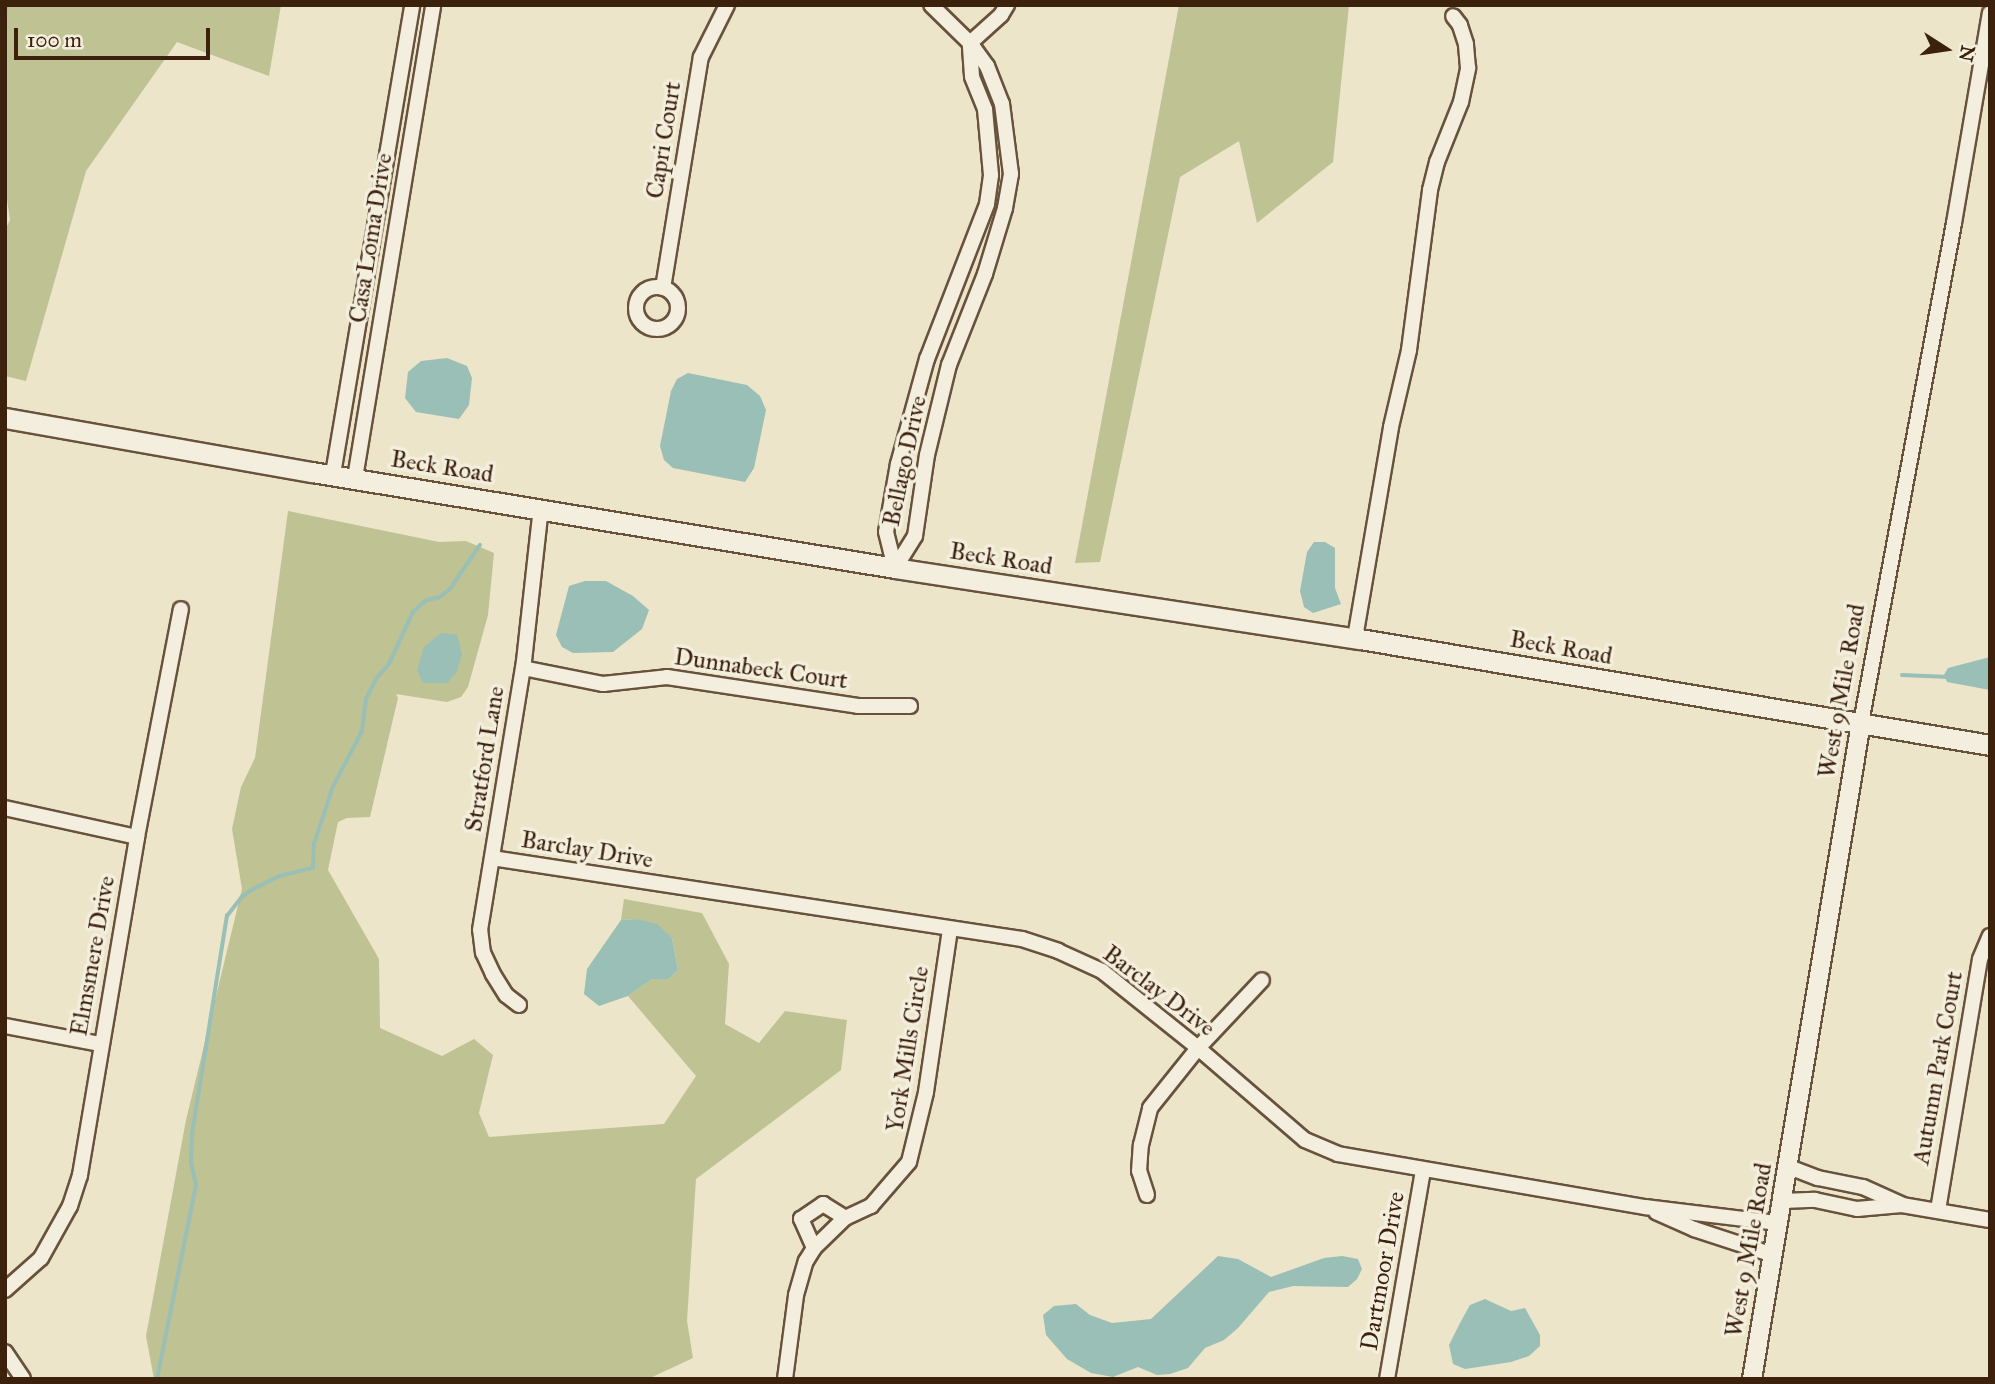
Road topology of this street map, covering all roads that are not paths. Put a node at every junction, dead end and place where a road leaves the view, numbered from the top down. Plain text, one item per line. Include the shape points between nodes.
1 (412, 5) edge
2 (433, 5) edge
3 (727, 5) edge
4 (931, 5) edge
5 (1007, 5) edge
6 (1990, 13) edge
7 (1453, 16) dead end
8 (970, 43) junction
9 (1986, 56) edge
10 (663, 288) dead end
11 (5, 418) edge
12 (333, 474) junction
13 (355, 478) junction
14 (541, 508) junction
15 (895, 568) junction
16 (181, 608) dead end
17 (1355, 638) junction
18 (523, 668) junction
19 (910, 706) dead end
20 (1861, 723) junction
21 (1990, 745) edge
22 (5, 808) edge
23 (137, 837) junction
24 (492, 858) junction
25 (950, 930) junction
26 (1990, 936) edge
27 (1262, 980) dead end
28 (519, 1004) dead end
29 (5, 1026) edge
30 (100, 1044) junction
31 (1198, 1048) junction
32 (1789, 1167) junction
33 (1423, 1171) junction
34 (1147, 1195) dead end
35 (1782, 1201) junction
36 (1902, 1205) junction
37 (1645, 1207) junction
38 (1938, 1210) junction
39 (845, 1218) junction
40 (1990, 1220) edge
41 (1778, 1223) junction
42 (814, 1248) junction
43 (1773, 1255) junction
44 (5, 1290) edge
45 (5, 1352) edge
46 (23, 1379) edge
47 (785, 1379) edge
48 (1387, 1379) edge
49 (1752, 1379) edge

1 - 12 street, Casa Loma Drive
2 - 13 street, Casa Loma Drive
3 - 10 street, Capri Court via 701,57
4 - 8 street, Bellago Drive
5 - 8 street
6 - 9 street, West 9 Mile Road
7 - 17 street via 1466,44 1468,68 1430,190 1409,351 1391,427
8 - 15 street, Bellago Drive via 972,76 985,110 991,175 986,204 927,359 898,464 886,532
8 - 15 street, Bellago Drive via 987,66 1002,104 1011,174 985,274 948,365 927,455 915,536
9 - 20 street, West 9 Mile Road
11 - 12 main road, Beck Road
12 - 13 main road, Beck Road
13 - 14 main road, Beck Road
14 - 15 main road, Beck Road
14 - 18 street, Stratford Lane
15 - 17 main road, Beck Road
16 - 23 street, Elmsmere Drive
17 - 20 main road, Beck Road
18 - 19 street, Dunnabeck Court via 603,684 667,677 858,706
18 - 24 street, Stratford Lane
20 - 21 main road, Beck Road
20 - 32 street, West 9 Mile Road
22 - 23 street
23 - 30 street, Elmsmere Drive
24 - 25 street, Barclay Drive
24 - 28 street, Stratford Lane via 480,930 483,953 506,995
25 - 31 street, Barclay Drive via 1022,939 1102,971
25 - 39 street, York Mills Circle via 926,1092 909,1162 871,1206
26 - 38 street, Autumn Park Court via 1980,959
27 - 31 street
29 - 30 street
30 - 44 street, Elmsmere Drive via 80,1175 70,1206 41,1258
31 - 33 street, Barclay Drive via 1305,1140 1338,1154
31 - 34 street via 1150,1108 1139,1171
32 - 35 street, West 9 Mile Road
32 - 36 street via 1863,1187
33 - 37 street, Barclay Drive
33 - 48 street, Dartmoor Drive
35 - 36 street via 1815,1200 1857,1209
35 - 41 street, West 9 Mile Road
36 - 38 street
37 - 41 street, Barclay Drive
37 - 43 street, Barclay Drive
38 - 40 street
39 - 42 street, York Mills Circle
39 - 42 street via 823,1204 801,1219
41 - 43 street, West 9 Mile Road
42 - 47 street, York Mills Circle via 796,1295
43 - 49 street, West 9 Mile Road
45 - 46 street

